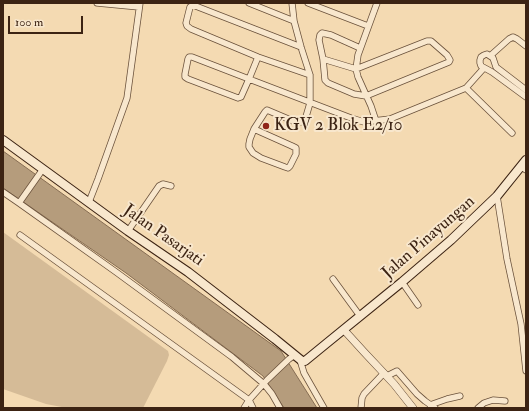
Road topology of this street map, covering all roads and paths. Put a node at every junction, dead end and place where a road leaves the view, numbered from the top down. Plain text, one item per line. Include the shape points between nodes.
1 (97, 3) edge
2 (250, 3) edge
3 (292, 3) edge
4 (308, 3) edge
5 (375, 4) edge
6 (139, 5) edge
7 (294, 21) junction
8 (368, 26) junction
9 (526, 46) edge
10 (301, 47) junction
11 (360, 48) junction
12 (490, 56) junction
13 (258, 57) junction
14 (322, 59) junction
15 (484, 68) junction
16 (356, 69) junction
17 (497, 72) junction
18 (310, 75) junction
19 (249, 79) junction
20 (466, 88) junction
21 (526, 90) edge
22 (366, 96) junction
23 (526, 97) edge
24 (310, 103) junction
25 (376, 121) junction
26 (254, 129) junction
27 (512, 133) dead end
28 (3, 140) edge
29 (524, 166) edge
30 (40, 173) junction
31 (171, 186) dead end
32 (3, 192) edge
33 (497, 196) junction
34 (89, 202) junction
35 (19, 203) junction
36 (128, 231) junction
37 (20, 236) dead end
38 (333, 279) dead end
39 (402, 282) junction
40 (418, 305) dead end
41 (360, 316) junction
42 (523, 324) edge
43 (344, 330) junction
44 (297, 359) junction
45 (526, 371) edge
46 (385, 375) junction
47 (265, 382) junction
48 (460, 396) dead end
49 (249, 400) junction
50 (505, 401) dead end
51 (432, 406) edge
52 (244, 408) edge
53 (253, 408) edge
54 (280, 408) edge
55 (324, 408) edge
56 (361, 408) edge
57 (413, 408) edge
58 (478, 408) edge

1 - 6 street
2 - 7 street
3 - 7 street
4 - 8 street
5 - 8 street
6 - 34 street via 127,98
7 - 10 street
8 - 11 street
9 - 12 street via 513,37
10 - 13 street via 193,5 190,7 186,23 191,29
10 - 18 street
11 - 14 street via 322,33 319,40
11 - 16 street
12 - 15 street via 487,54 481,57 480,63
12 - 17 street
13 - 18 street
13 - 19 street
14 - 16 street
14 - 22 street via 325,80 328,83
15 - 17 street
15 - 20 street
16 - 22 street
16 - 22 street via 426,41 450,57 449,62
17 - 21 street
17 - 23 street
18 - 24 street
19 - 19 street via 241,97 238,98 188,79 185,74 188,59 192,57
19 - 24 street
20 - 25 street via 390,120
20 - 27 street
22 - 25 street
24 - 25 street via 364,122
24 - 26 street via 302,122 267,110
26 - 26 street via 249,144 253,153 288,168 296,154 296,148
28 - 30 main road, Jalan Pasarjati
29 - 33 main road, Jalan Pinayungan
30 - 34 main road, Jalan Pasarjati
30 - 35 street
31 - 36 street via 159,186
32 - 35 street
33 - 39 main road, Jalan Pinayungan
33 - 42 street via 507,259
34 - 36 main road, Jalan Pasarjati
35 - 47 street
36 - 44 main road, Jalan Pasarjati via 188,272
37 - 49 street
38 - 41 street
39 - 40 street
39 - 41 main road, Jalan Pinayungan
41 - 43 main road, Jalan Pinayungan
42 - 45 street
43 - 44 main road, Jalan Pinayungan via 305,361
43 - 46 street
44 - 47 street
44 - 55 street
46 - 51 street via 397,371 425,402
46 - 56 street via 364,394
46 - 57 street
47 - 49 street
47 - 54 street
48 - 51 street
49 - 52 street
49 - 53 street
50 - 58 street via 493,400

